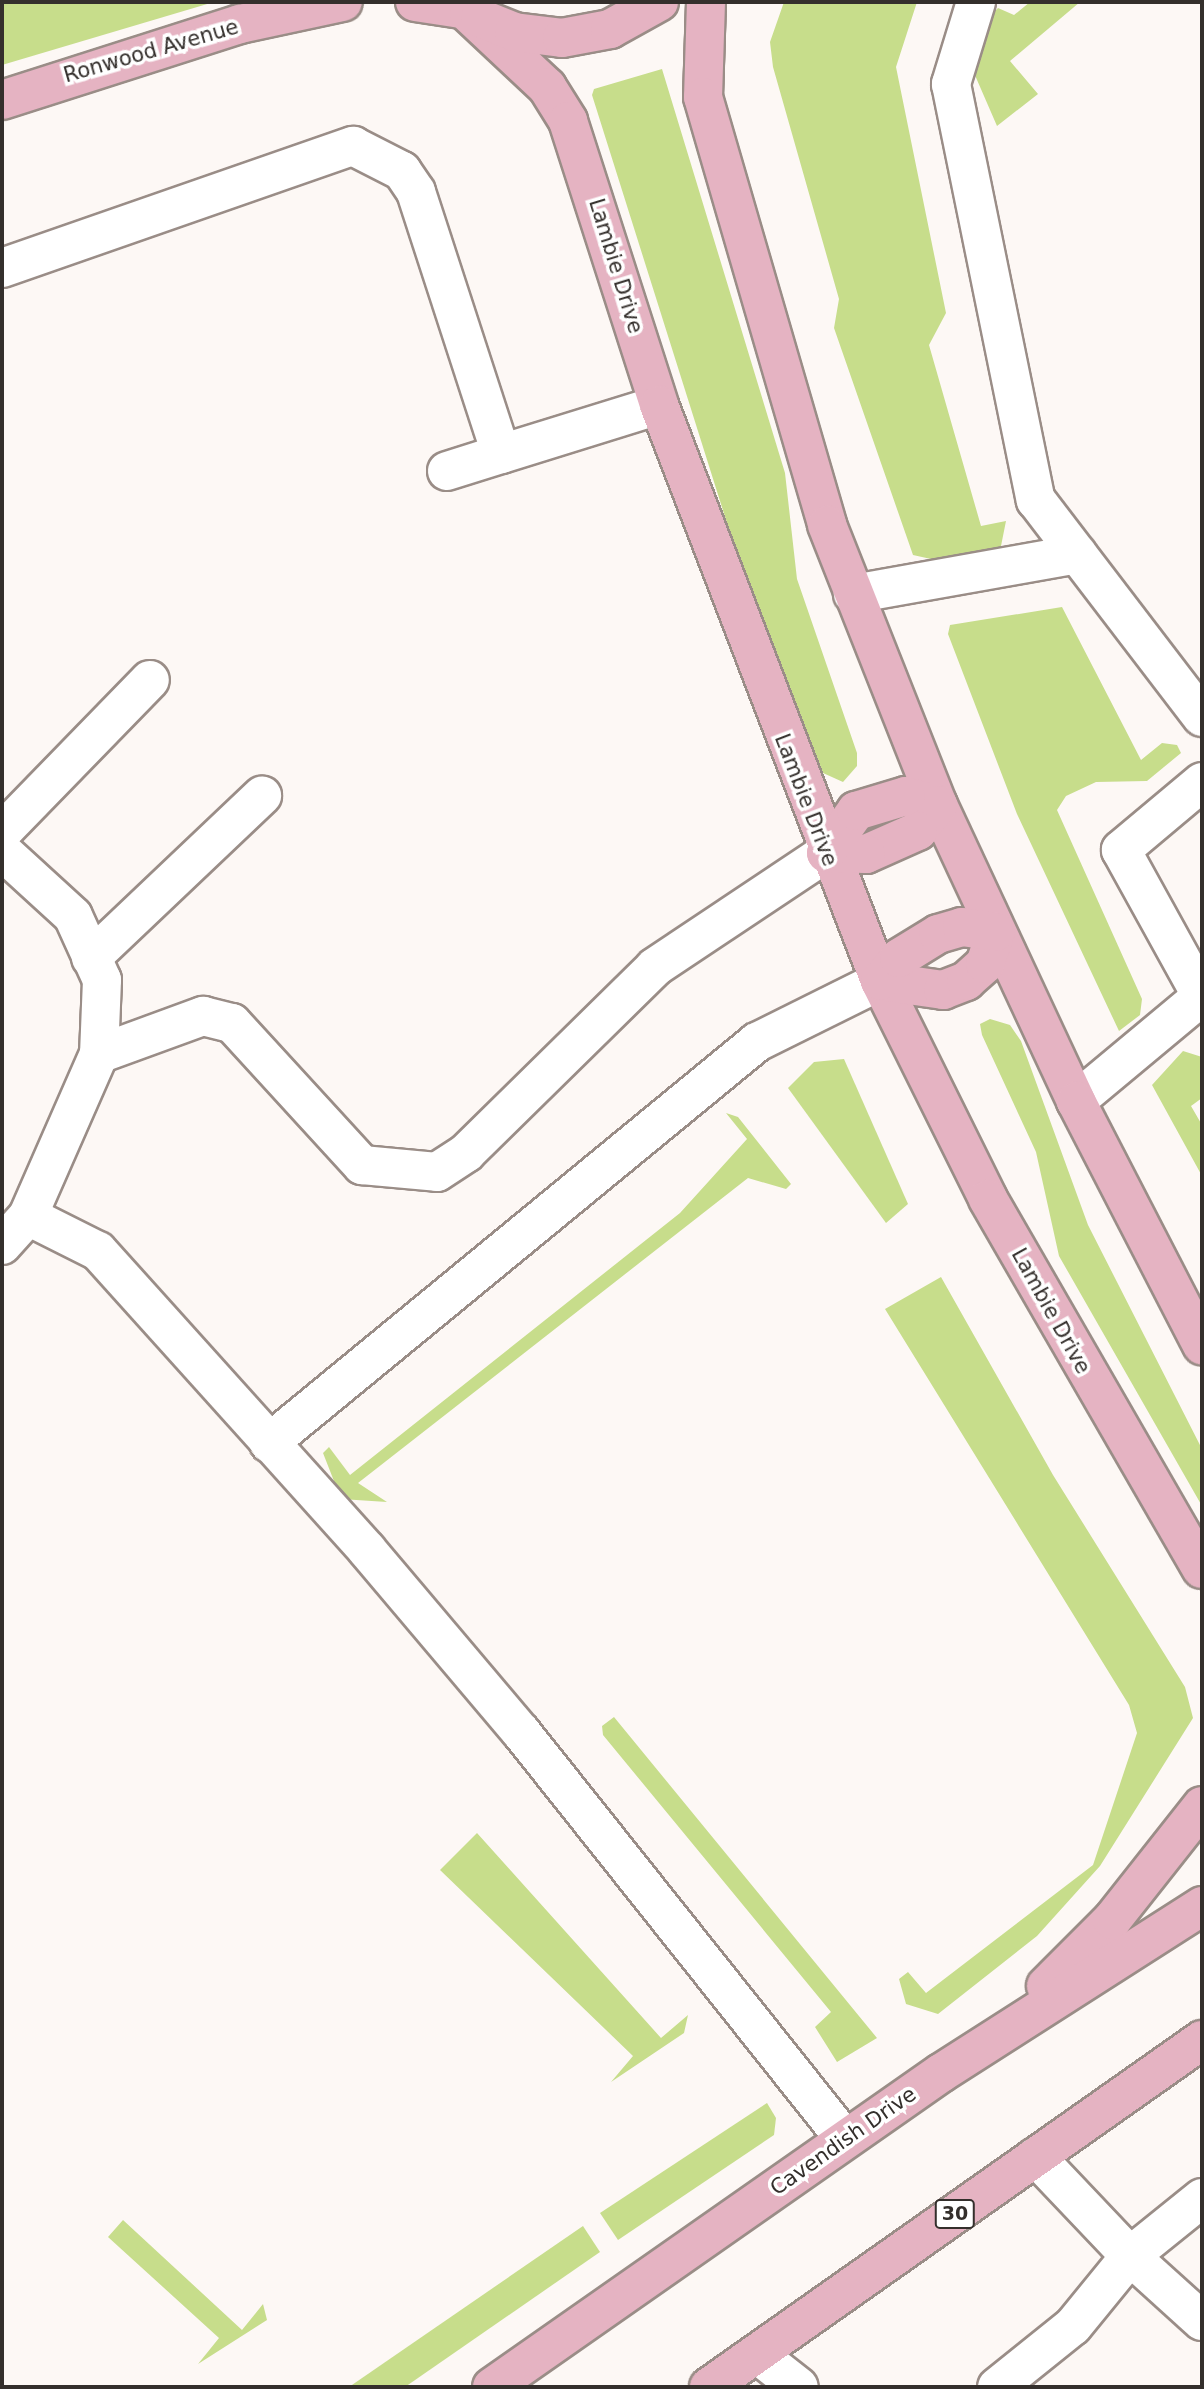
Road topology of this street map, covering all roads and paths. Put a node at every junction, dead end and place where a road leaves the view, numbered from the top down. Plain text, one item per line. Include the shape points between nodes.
1 (343, 2) edge
2 (415, 2) edge
3 (659, 2) edge
4 (706, 2) edge
5 (976, 2) edge
6 (462, 8) edge
7 (2, 100) edge
8 (2, 268) edge
9 (659, 405) junction
10 (501, 454) junction
11 (447, 471) dead end
12 (1077, 554) junction
13 (853, 594) junction
14 (150, 680) dead end
15 (1202, 716) edge
16 (1202, 782) edge
17 (262, 796) dead end
18 (937, 805) junction
19 (2, 832) edge
20 (2, 851) edge
21 (826, 853) junction
22 (996, 932) junction
23 (91, 958) junction
24 (880, 981) junction
25 (1202, 996) edge
26 (99, 1054) junction
27 (1076, 1101) junction
28 (28, 1216) junction
29 (2, 1245) edge
30 (1202, 1343) edge
31 (270, 1443) junction
32 (1202, 1569) edge
33 (1202, 1805) edge
34 (1202, 1906) edge
35 (997, 2035) junction
36 (1202, 2040) edge
37 (845, 2139) junction
38 (1036, 2157) junction
39 (1202, 2198) edge
40 (1130, 2256) junction
41 (1202, 2321) edge
42 (757, 2354) junction
43 (492, 2387) edge
44 (709, 2387) edge
45 (799, 2387) edge
46 (997, 2387) edge

1 - 7 main road, Ronwood Avenue via 213,32
2 - 6 main road
3 - 6 main road via 610,30 562,38 514,32
4 - 13 main road via 703,97 714,144
5 - 12 lane via 951,85 1036,500
6 - 9 main road, Lambie Drive via 547,88 568,121
8 - 10 lane via 325,153 354,146 380,155 416,192
9 - 10 lane
9 - 21 main road, Lambie Drive
10 - 11 lane
12 - 13 lane
12 - 15 lane
13 - 18 main road
14 - 19 lane
16 - 25 lane via 1121,850
17 - 23 lane
18 - 21 main road via 918,831 893,846 866,854
18 - 22 main road
20 - 23 lane via 73,916
21 - 24 main road, Lambie Drive
21 - 26 lane via 655,967 466,1153 437,1172 362,1165 232,1023 203,1016
22 - 24 main road via 962,927 938,933 900,958
22 - 24 main road via 985,964 966,981 943,990
22 - 27 main road
23 - 26 lane via 102,980
24 - 31 lane via 757,1042
24 - 32 main road, Lambie Drive via 988,1199
25 - 27 lane
26 - 28 lane
27 - 30 main road
28 - 29 lane
28 - 31 lane via 98,1251
31 - 37 lane via 521,1732
33 - 35 main road via 1112,1920
34 - 35 main road, Cavendish Drive
35 - 37 main road, Cavendish Drive
36 - 38 main road, 30
37 - 43 main road, Cavendish Drive
38 - 40 lane
38 - 42 main road, 30
39 - 40 lane
40 - 41 lane
40 - 46 lane via 1073,2326
42 - 44 main road, 30
42 - 45 lane

